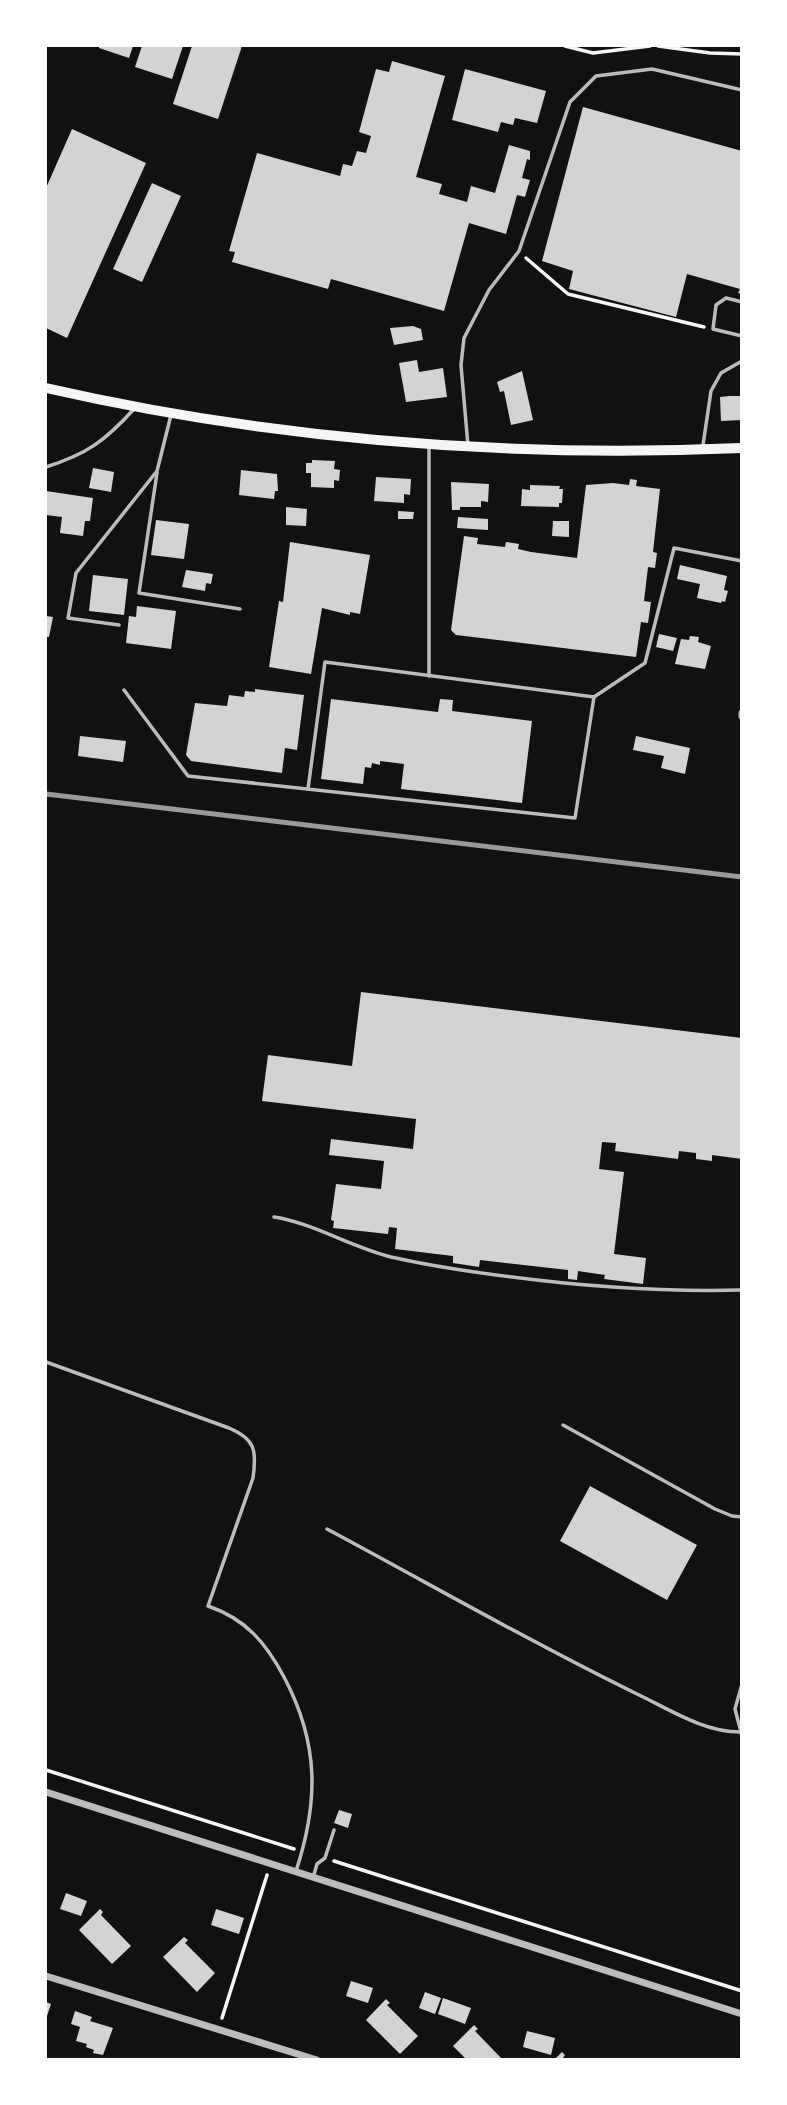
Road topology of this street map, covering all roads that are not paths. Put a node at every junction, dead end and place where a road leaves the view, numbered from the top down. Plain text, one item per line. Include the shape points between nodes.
1 (741, 90) edge
2 (741, 302) edge
3 (741, 336) edge
4 (741, 361) edge
5 (46, 388) edge
6 (135, 408) junction
7 (172, 414) junction
8 (429, 446) junction
9 (741, 447) edge
10 (468, 448) junction
11 (703, 448) junction
12 (46, 467) edge
13 (157, 471) junction
14 (741, 561) edge
15 (240, 609) dead end
16 (119, 625) dead end
17 (429, 676) junction
18 (124, 690) dead end
19 (594, 698) junction
20 (308, 789) junction
21 (274, 1217) dead end
22 (741, 1290) edge
23 (46, 1362) edge
24 (563, 1425) dead end
25 (741, 1517) edge
26 (327, 1529) dead end
27 (741, 1684) edge
28 (741, 1734) edge
29 (46, 1792) edge
30 (334, 1830) dead end
31 (296, 1873) junction
32 (312, 1878) junction
33 (46, 1976) edge
34 (741, 2014) edge
35 (317, 2060) edge

1 - 10 lane via 652,69 596,76 570,102 519,251 489,290 464,338 461,365
2 - 3 lane via 726,298 716,304 713,329
4 - 11 lane via 721,373 711,391
5 - 6 main road
6 - 7 main road
6 - 12 lane via 94,447
7 - 8 main road
7 - 13 lane
8 - 10 main road
8 - 17 lane
9 - 11 main road
10 - 11 main road
13 - 15 lane via 139,593
13 - 16 lane via 76,573 68,618
14 - 19 lane via 674,548 645,663
17 - 19 lane
17 - 20 lane via 325,662
18 - 20 lane via 188,776
19 - 20 lane via 575,817
21 - 22 lane via 390,1256 467,1271 604,1288
23 - 31 lane via 229,1428 249,1438 254,1448 253,1478 208,1606 253,1630 278,1663 302,1714 308,1734 312,1801
24 - 25 lane via 715,1509
26 - 28 lane via 573,1663 709,1728
27 - 28 lane via 735,1709
29 - 31 street
30 - 32 lane
31 - 32 street
32 - 34 street
33 - 35 street

